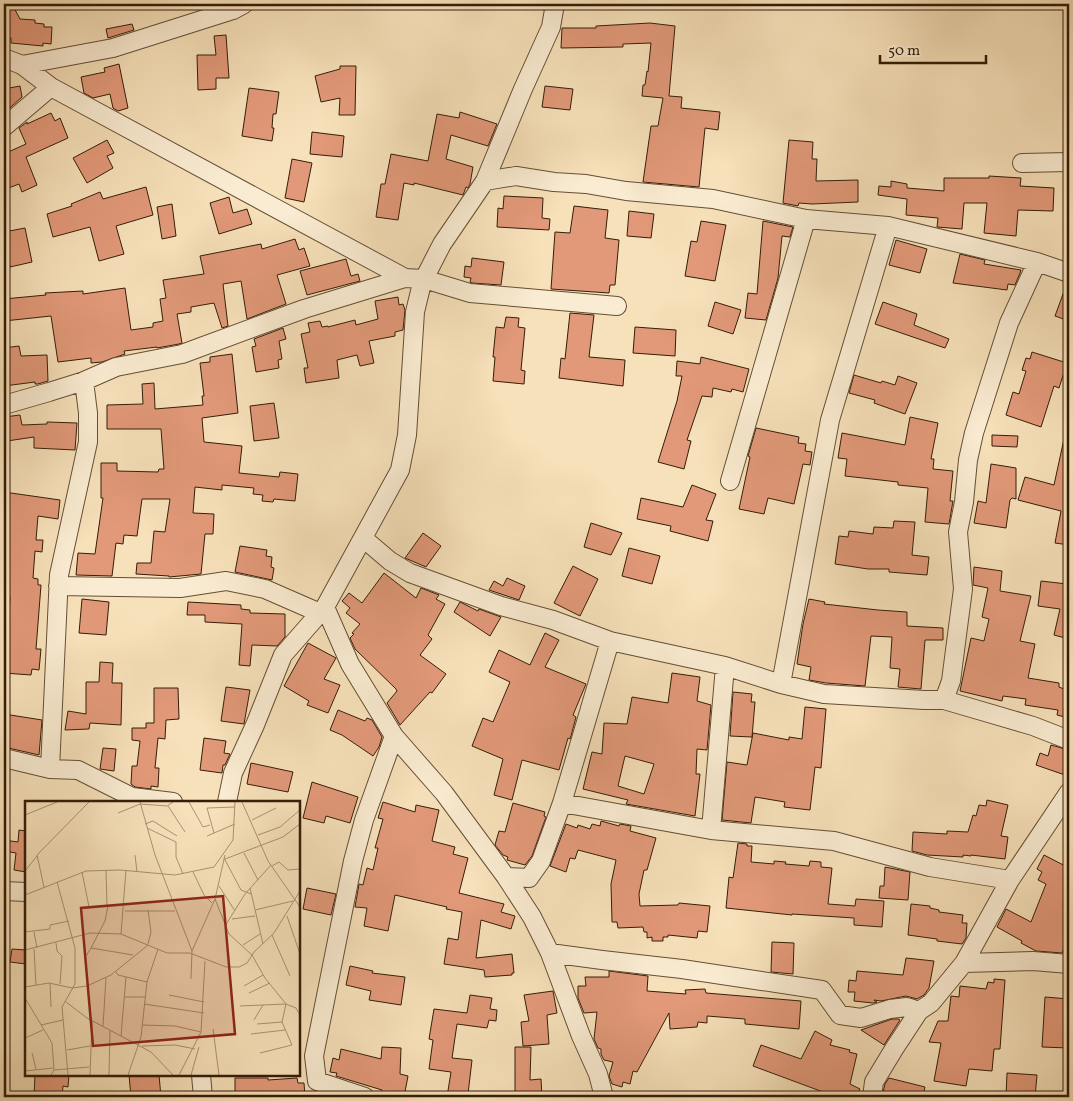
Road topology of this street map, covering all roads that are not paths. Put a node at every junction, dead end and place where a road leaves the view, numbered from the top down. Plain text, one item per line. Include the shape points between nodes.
1 (554, 4) edge
2 (235, 6) edge
3 (4, 58) edge
4 (22, 65) junction
5 (51, 87) junction
6 (4, 127) edge
7 (498, 152) junction
8 (1069, 162) edge
9 (1022, 164) dead end
10 (516, 176) junction
11 (485, 181) junction
12 (806, 219) junction
13 (888, 226) junction
14 (1037, 262) junction
15 (1069, 273) edge
16 (404, 278) junction
17 (424, 279) junction
18 (617, 306) dead end
19 (84, 381) junction
20 (4, 404) edge
21 (730, 482) dead end
22 (363, 538) junction
23 (58, 586) junction
24 (323, 610) junction
25 (610, 642) junction
26 (725, 666) junction
27 (781, 684) junction
28 (944, 700) junction
29 (394, 736) junction
30 (1069, 740) edge
31 (4, 758) edge
32 (50, 769) junction
33 (1069, 792) edge
34 (165, 801) edge
35 (227, 801) edge
36 (562, 803) junction
37 (711, 830) junction
38 (506, 876) junction
39 (1010, 880) junction
40 (4, 891) edge
41 (25, 892) edge
42 (550, 953) junction
43 (964, 963) junction
44 (1069, 964) edge
45 (919, 1011) junction
46 (306, 1052) edge
47 (201, 1076) edge
48 (203, 1097) edge
49 (366, 1097) edge
50 (604, 1097) edge
51 (874, 1097) edge

1 - 7 street via 551,27
2 - 4 street via 113,48
3 - 4 street
4 - 5 street
5 - 6 street
5 - 16 street
7 - 10 street
7 - 11 street
8 - 9 street
10 - 11 street
10 - 12 street via 713,199
11 - 17 street via 442,244
12 - 13 street
12 - 21 street
13 - 14 street
13 - 27 street via 830,420
14 - 15 street
14 - 28 street via 1009,323 968,460 958,532 963,589 950,681
16 - 17 street
16 - 19 street via 304,309 182,354 116,368
17 - 18 street via 470,294
17 - 22 street via 415,312 404,456 400,470
19 - 20 street
19 - 23 street via 88,442
22 - 24 street
22 - 25 street via 390,561 417,576 501,606 554,620
23 - 24 street via 180,588 226,581 265,589
23 - 32 street
24 - 29 street via 350,664
24 - 35 street via 284,655 233,773
25 - 26 street
25 - 36 street
26 - 27 street
26 - 37 street
27 - 28 street via 824,694
28 - 30 street
29 - 38 street via 444,793
29 - 46 street via 364,820
31 - 32 street
32 - 34 street via 78,770 132,797
33 - 39 street
36 - 37 street
36 - 38 street via 541,861 529,878
37 - 39 street via 834,841 930,867
38 - 42 street
39 - 43 street
40 - 41 street
42 - 45 street via 822,990 840,1015 861,1018 907,1007
42 - 50 street
43 - 44 street via 1033,961
43 - 45 street via 931,1003
45 - 51 street via 874,1082
46 - 49 street via 317,1081
47 - 48 street

